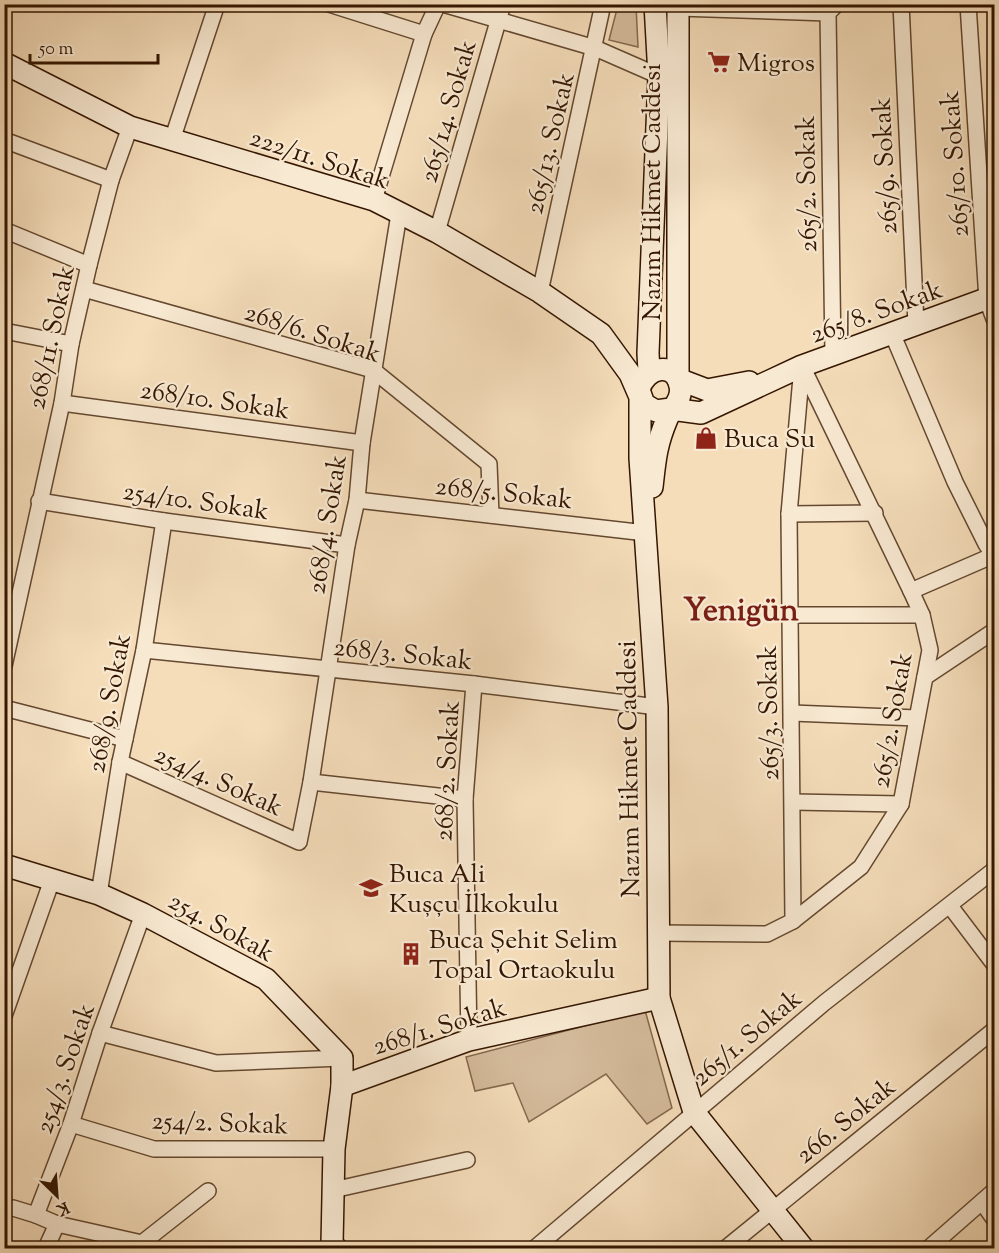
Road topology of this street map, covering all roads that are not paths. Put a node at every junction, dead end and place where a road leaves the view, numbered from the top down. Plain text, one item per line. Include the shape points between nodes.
1 (217, 4) edge
2 (329, 4) edge
3 (438, 4) edge
4 (442, 4) edge
5 (603, 4) edge
6 (655, 4) edge
7 (901, 4) edge
8 (968, 4) edge
9 (678, 6) edge
10 (832, 9) edge
11 (500, 12) edge
12 (424, 34) junction
13 (595, 48) junction
14 (4, 63) edge
15 (659, 76) junction
16 (130, 127) junction
17 (4, 140) edge
18 (172, 140) junction
19 (111, 180) junction
20 (374, 200) junction
21 (399, 214) junction
22 (4, 230) edge
23 (437, 232) junction
24 (89, 265) junction
25 (84, 289) junction
26 (540, 292) junction
27 (992, 305) edge
28 (916, 324) junction
29 (4, 331) edge
30 (892, 333) junction
31 (600, 334) junction
32 (71, 344) junction
33 (833, 355) junction
34 (644, 361) junction
35 (802, 366) junction
36 (373, 370) junction
37 (777, 378) junction
38 (678, 379) junction
39 (640, 397) junction
40 (62, 403) junction
41 (671, 410) junction
42 (362, 443) junction
43 (357, 500) junction
44 (39, 501) junction
45 (875, 513) junction
46 (789, 514) junction
47 (491, 515) junction
48 (164, 521) junction
49 (646, 533) junction
50 (346, 545) junction
51 (994, 556) edge
52 (911, 591) junction
53 (791, 615) junction
54 (922, 615) junction
55 (994, 631) edge
56 (144, 650) junction
57 (4, 666) edge
58 (328, 669) junction
59 (925, 677) junction
60 (474, 684) junction
61 (657, 707) junction
62 (4, 708) edge
63 (792, 713) junction
64 (917, 718) junction
65 (125, 739) junction
66 (120, 762) junction
67 (311, 782) junction
68 (465, 799) junction
69 (793, 802) junction
70 (901, 804) junction
71 (299, 842) joint
72 (4, 865) edge
73 (994, 870) edge
74 (52, 880) junction
75 (99, 894) junction
76 (950, 906) junction
77 (144, 914) junction
78 (793, 921) junction
79 (657, 933) junction
80 (994, 964) edge
81 (658, 998) junction
82 (4, 1016) edge
83 (994, 1030) edge
84 (100, 1033) junction
85 (469, 1040) junction
86 (342, 1058) junction
87 (342, 1086) junction
88 (694, 1112) junction
89 (71, 1124) junction
90 (334, 1149) junction
91 (467, 1160) dead end
92 (208, 1191) dead end
93 (333, 1191) junction
94 (994, 1191) edge
95 (982, 1202) junction
96 (13, 1208) dead end
97 (773, 1210) junction
98 (36, 1215) junction
99 (994, 1219) edge
100 (57, 1224) junction
101 (332, 1247) edge
102 (46, 1248) edge
103 (535, 1248) edge
104 (726, 1248) edge
105 (803, 1248) edge
106 (929, 1248) edge

1 - 18 street
2 - 12 street
3 - 12 street
4 - 11 street
5 - 13 street, 265/13. Sokak
6 - 15 street, Nazım Hikmet Caddesi
7 - 28 street, 265/9. Sokak
8 - 27 street, 265/10. Sokak
9 - 10 street, 265/2. Sokak
9 - 38 street, Nazım Hikmet Caddesi
10 - 33 street, 265/2. Sokak
11 - 13 street
11 - 23 street, 265/14. Sokak
12 - 20 street
13 - 15 street
13 - 26 street, 265/13. Sokak
14 - 16 street, 222/11. Sokak
15 - 34 street, Nazım Hikmet Caddesi
16 - 18 street, 222/11. Sokak
16 - 19 street, 268/11. Sokak
17 - 19 street
18 - 20 street, 222/11. Sokak
19 - 24 street, 268/11. Sokak
20 - 21 street, 222/11. Sokak
21 - 23 street, 222/11. Sokak
21 - 36 street, 268/4. Sokak
22 - 24 street
23 - 26 street, 222/11. Sokak
24 - 25 street, 268/11. Sokak
25 - 32 street, 268/11. Sokak
25 - 36 street, 268/6. Sokak
26 - 31 street, 222/11. Sokak
27 - 28 street, 265/8. Sokak
28 - 30 street, 265/8. Sokak
29 - 32 street
30 - 33 street, 265/8. Sokak
30 - 51 street via 956,482
31 - 34 street
31 - 39 street, 222/11. Sokak via 630,374
32 - 40 street, 268/11. Sokak
33 - 35 street, 265/8. Sokak
34 - 38 street
34 - 39 street
35 - 37 street, 265/8. Sokak
35 - 45 street, 265/2. Sokak
35 - 46 street, 265/3. Sokak
36 - 42 street, 268/4. Sokak
36 - 47 street, 268/6. Sokak via 489,464
37 - 38 street, 265/8. Sokak via 707,390
37 - 41 street, 265/8. Sokak via 701,412
38 - 41 street via 681,394
39 - 41 street via 656,411
39 - 49 street, Nazım Hikmet Caddesi
40 - 42 street, 268/10. Sokak
40 - 44 street, 268/11. Sokak
41 - 49 street, Nazım Hikmet Caddesi via 657,443
42 - 43 street, 268/4. Sokak
43 - 47 street, 268/5. Sokak
43 - 50 street, 268/4. Sokak
44 - 48 street, 254/10. Sokak
44 - 57 street, 268/11. Sokak
45 - 46 street
45 - 52 street, 265/2. Sokak
46 - 53 street, 265/3. Sokak
47 - 49 street, 268/5. Sokak
48 - 50 street, 254/10. Sokak
48 - 56 street, 268/9. Sokak
49 - 61 street, Nazım Hikmet Caddesi
50 - 58 street, 268/4. Sokak
51 - 52 street
52 - 54 street, 265/2. Sokak
53 - 54 street
53 - 63 street, 265/3. Sokak
54 - 59 street, 265/2. Sokak via 930,650
55 - 59 street
56 - 58 street, 268/3. Sokak
56 - 65 street, 268/9. Sokak
58 - 60 street, 268/3. Sokak
58 - 67 street, 268/4. Sokak
59 - 64 street, 265/2. Sokak
60 - 61 street, 268/3. Sokak
60 - 68 street, 268/2. Sokak
61 - 79 street, Nazım Hikmet Caddesi
62 - 65 street
63 - 64 street
63 - 69 street, 265/3. Sokak
64 - 70 street, 265/2. Sokak
65 - 66 street, 268/9. Sokak
66 - 71 street, 254/4. Sokak
66 - 75 street, 268/9. Sokak
67 - 68 street
67 - 71 street, 268/4. Sokak
68 - 85 street, 268/2. Sokak
69 - 70 street
69 - 78 street, 265/3. Sokak
70 - 78 street, 265/2. Sokak via 861,867
72 - 74 street, 254. Sokak
73 - 76 street, 265/1. Sokak
74 - 75 street, 254. Sokak
74 - 82 street
75 - 77 street, 254. Sokak
76 - 80 street
76 - 88 street, 265/1. Sokak via 824,1003
77 - 84 street, 254/3. Sokak
77 - 86 street, 254. Sokak via 266,979
78 - 79 street via 767,934
79 - 81 street, Nazım Hikmet Caddesi
81 - 85 street, 268/1. Sokak
81 - 88 street, Nazım Hikmet Caddesi
83 - 97 street, 266. Sokak
84 - 86 street via 216,1063
84 - 89 street, 254/3. Sokak
85 - 87 street, 268/1. Sokak
86 - 87 street
87 - 90 street
88 - 97 street, Nazım Hikmet Caddesi
88 - 103 street, 265/1. Sokak
89 - 90 street, 254/2. Sokak via 154,1149
89 - 98 street, 254/3. Sokak
90 - 93 street
91 - 93 street
92 - 100 street via 142,1243
93 - 101 street
94 - 95 street
95 - 99 street
95 - 106 street
96 - 98 street
97 - 104 street, 266. Sokak
97 - 105 street, Nazım Hikmet Caddesi
98 - 100 street
100 - 102 street

